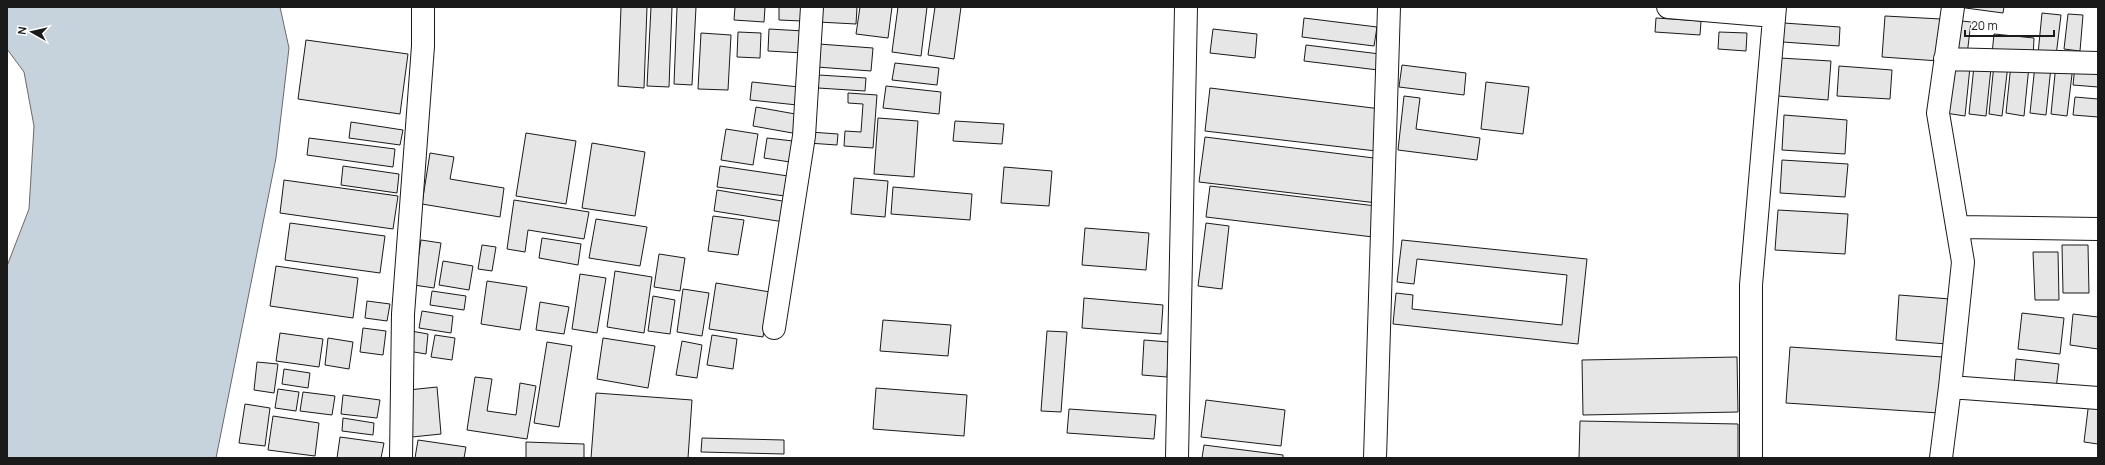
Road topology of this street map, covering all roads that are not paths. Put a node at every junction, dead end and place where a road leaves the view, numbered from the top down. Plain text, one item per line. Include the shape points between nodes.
1 (424, 7) edge
2 (812, 7) edge
3 (1186, 7) edge
4 (1388, 7) edge
5 (1668, 7) edge
6 (1953, 7) edge
7 (1774, 12) edge
8 (1946, 58) junction
9 (2098, 63) edge
10 (1957, 227) junction
11 (2098, 229) edge
12 (774, 328) dead end
13 (1950, 387) junction
14 (2098, 398) edge
15 (401, 458) edge
16 (1177, 458) edge
17 (1376, 458) edge
18 (1751, 458) edge
19 (1941, 458) edge

1 - 15 street via 403,314
2 - 12 street via 804,136
3 - 16 street
4 - 17 street
5 - 7 street
6 - 8 street
7 - 18 street via 1751,285
8 - 9 street
8 - 10 street via 1938,113
10 - 11 street
10 - 13 street via 1963,262
13 - 14 street
13 - 19 street

